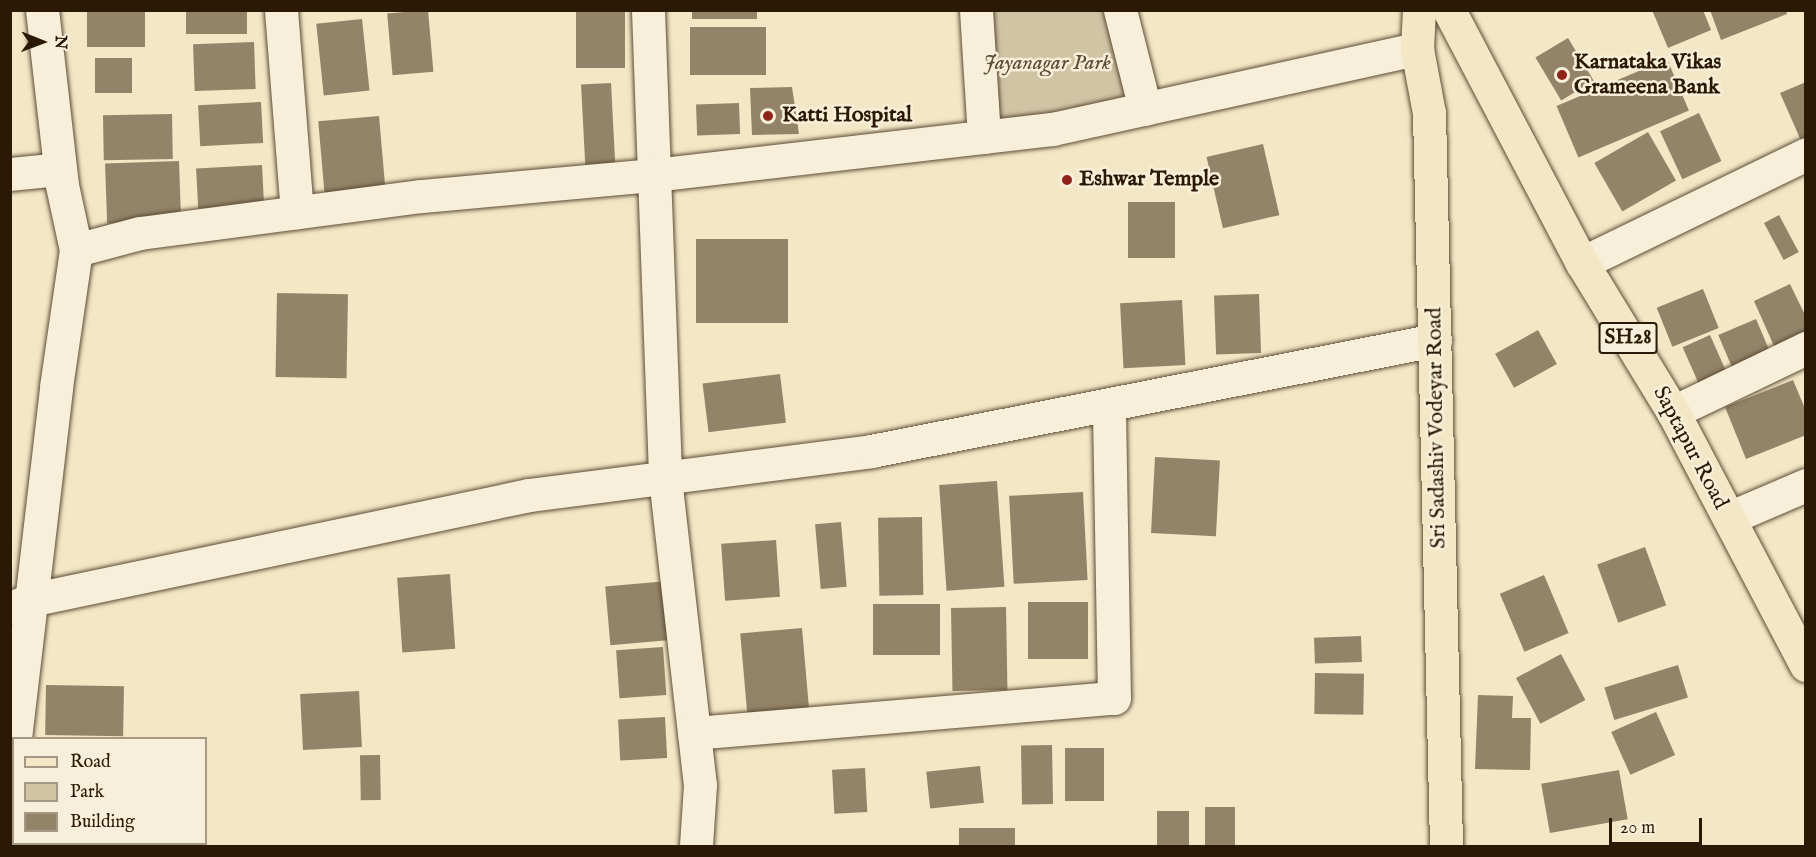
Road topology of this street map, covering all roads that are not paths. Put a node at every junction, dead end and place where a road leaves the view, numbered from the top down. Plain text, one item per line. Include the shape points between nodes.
1 (42, 10) edge
2 (281, 10) edge
3 (648, 10) edge
4 (976, 10) edge
5 (1120, 10) edge
6 (1443, 11) edge
7 (1417, 49) junction
8 (1145, 109) junction
9 (984, 137) junction
10 (1806, 154) edge
11 (60, 169) junction
12 (10, 174) edge
13 (654, 176) junction
14 (297, 212) junction
15 (76, 250) junction
16 (1582, 263) junction
17 (1435, 340) junction
18 (1806, 348) edge
19 (1109, 405) junction
20 (1673, 412) junction
21 (665, 478) junction
22 (1806, 485) edge
23 (1728, 518) junction
24 (20, 604) edge
25 (1806, 665) edge
26 (694, 733) junction
27 (15, 737) edge
28 (696, 846) edge
29 (1446, 846) edge

1 - 11 street
2 - 14 street
3 - 13 street
4 - 9 street
5 - 8 street
6 - 7 main road, Sri Sadashiv Vodeyar Road
6 - 16 main road, Saptapur Road / SH28
7 - 8 street
7 - 17 main road, Sri Sadashiv Vodeyar Road via 1429,113
8 - 9 street via 1052,129
9 - 13 street
10 - 16 street
11 - 12 street
11 - 15 street
13 - 14 street via 422,196
13 - 21 street
14 - 15 street via 140,233
15 - 24 street
16 - 20 main road, Saptapur Road / SH28
17 - 19 street
17 - 29 main road, Sri Sadashiv Vodeyar Road
18 - 20 street
19 - 21 street via 871,451
19 - 26 street via 1114,698
20 - 23 main road, Saptapur Road / SH28
21 - 24 street via 529,495
21 - 26 street
22 - 23 street
23 - 25 main road, Saptapur Road / SH28
24 - 27 street
26 - 28 street via 700,785

